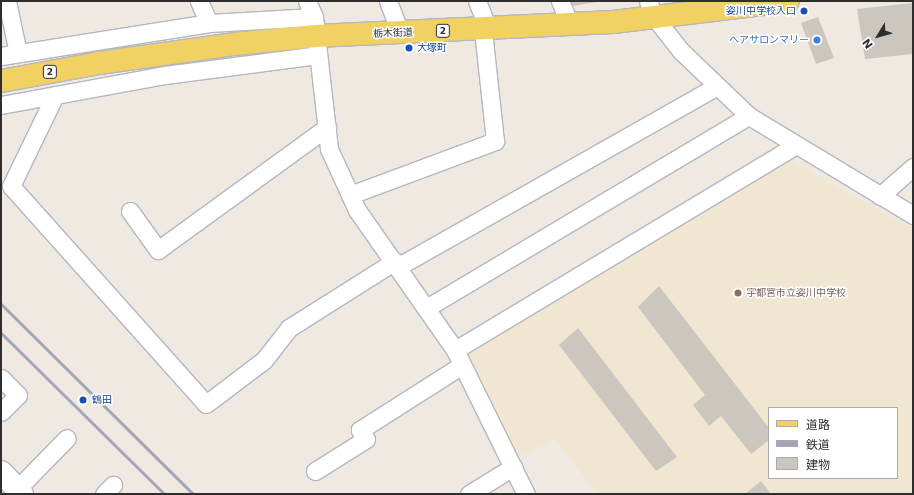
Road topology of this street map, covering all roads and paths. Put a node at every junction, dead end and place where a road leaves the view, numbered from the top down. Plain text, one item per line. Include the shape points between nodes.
1 (7, 1) edge
2 (199, 1) edge
3 (307, 1) edge
4 (388, 1) edge
5 (477, 1) edge
6 (560, 1) edge
7 (788, 1) edge
8 (652, 9) edge
9 (209, 23) junction
10 (570, 25) junction
11 (486, 30) junction
12 (400, 32) junction
13 (316, 36) junction
14 (18, 53) junction
15 (1, 56) edge
16 (1, 81) edge
17 (717, 86) junction
18 (55, 95) junction
19 (1, 105) edge
20 (749, 116) junction
21 (327, 127) junction
22 (795, 146) junction
23 (913, 167) edge
24 (350, 196) junction
25 (880, 196) junction
26 (130, 211) dead end
27 (913, 215) edge
28 (397, 263) junction
29 (428, 307) junction
30 (459, 358) junction
31 (1, 378) edge
32 (1, 412) edge
33 (67, 438) dead end
34 (513, 467) junction
35 (315, 471) dead end
36 (1, 472) edge
37 (20, 491) edge
38 (469, 494) edge
39 (526, 494) edge

1 - 14 street
2 - 9 street
3 - 13 street
4 - 12 street
5 - 11 street
6 - 10 street
7 - 8 main road, 栃木街道 / 2
8 - 10 main road, 栃木街道 / 2
8 - 17 street via 681,51
9 - 13 street
9 - 14 street
10 - 11 main road, 栃木街道 / 2
11 - 12 main road, 栃木街道 / 2
11 - 24 street via 495,141
12 - 13 main road, 栃木街道 / 2
13 - 16 main road, 栃木街道 / 2 via 99,63
13 - 18 street via 165,74
13 - 21 street
14 - 15 street
17 - 20 street
17 - 28 street
18 - 19 street
18 - 28 street via 11,186 206,404 264,360 289,328
20 - 22 street
20 - 29 street
21 - 24 street via 329,149
21 - 26 street via 158,250
22 - 25 street
22 - 30 street
23 - 25 street
24 - 28 street
25 - 27 street
28 - 29 street
29 - 30 street
30 - 34 street
30 - 35 street via 360,430 366,439
31 - 32 street via 18,395
33 - 37 street
34 - 38 street
34 - 39 street
36 - 37 main road

